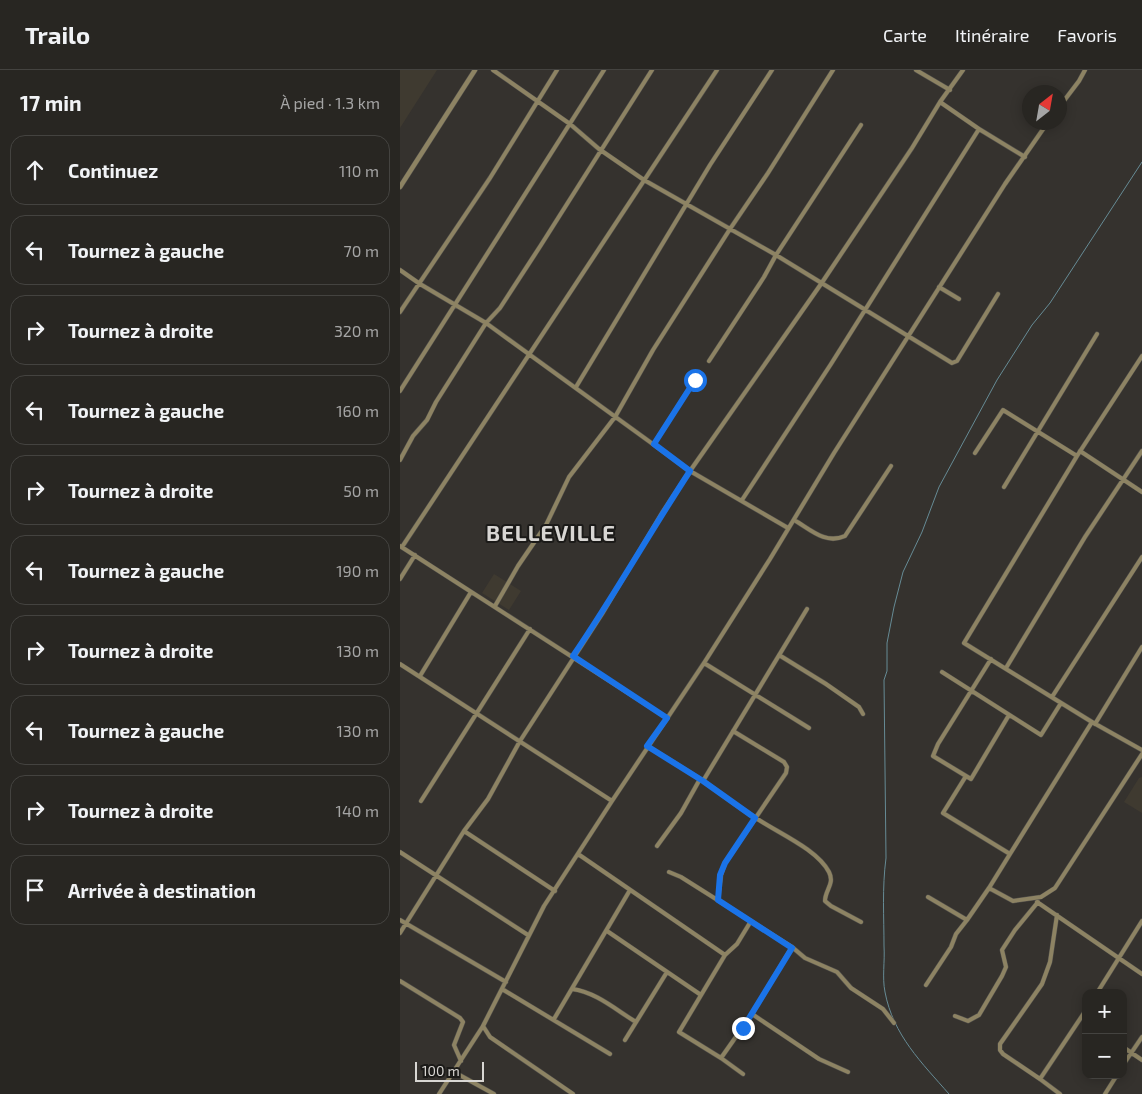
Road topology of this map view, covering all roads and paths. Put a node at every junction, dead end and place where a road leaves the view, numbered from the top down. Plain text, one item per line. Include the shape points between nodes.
1 (475, 70) edge
2 (494, 70) edge
3 (557, 70) edge
4 (604, 70) edge
5 (652, 70) edge
6 (717, 70) edge
7 (772, 70) edge
8 (832, 70) edge
9 (916, 70) edge
10 (963, 70) edge
11 (1085, 70) edge
12 (950, 90) junction
13 (1067, 97) edge
14 (538, 101) junction
15 (940, 102) junction
16 (570, 124) junction
17 (861, 125) dead end
18 (979, 129) junction
19 (1043, 130) edge
20 (601, 150) junction
21 (1025, 157) junction
22 (644, 180) junction
23 (400, 187) edge
24 (686, 205) junction
25 (730, 229) junction
26 (776, 255) junction
27 (400, 270) edge
28 (420, 284) junction
29 (821, 284) junction
30 (939, 287) junction
31 (998, 294) dead end
32 (959, 299) dead end
33 (456, 304) junction
34 (864, 309) junction
35 (400, 312) edge
36 (486, 323) junction
37 (1097, 334) dead end
38 (909, 336) junction
39 (529, 355) junction
40 (1142, 356) edge
41 (709, 362) dead end
42 (695, 380) dead end
43 (576, 387) junction
44 (400, 391) edge
45 (615, 417) junction
46 (1038, 432) junction
47 (654, 444) junction
48 (1080, 451) junction
49 (1142, 452) edge
50 (975, 453) dead end
51 (1077, 456) junction
52 (400, 460) edge
53 (891, 466) dead end
54 (690, 471) junction
55 (1123, 480) junction
56 (1004, 487) dead end
57 (1142, 492) edge
58 (742, 500) junction
59 (794, 520) junction
60 (788, 528) junction
61 (401, 547) edge
62 (415, 555) junction
63 (1142, 557) edge
64 (400, 579) edge
65 (471, 592) junction
66 (494, 606) junction
67 (807, 609) dead end
68 (530, 629) junction
69 (1142, 647) edge
70 (779, 655) junction
71 (573, 656) junction
72 (991, 659) junction
73 (704, 663) junction
74 (400, 664) edge
75 (1006, 668) junction
76 (942, 672) dead end
77 (420, 676) junction
78 (971, 691) junction
79 (755, 695) junction
80 (1052, 697) junction
81 (1061, 703) junction
82 (477, 714) junction
83 (863, 714) dead end
84 (1009, 715) junction
85 (667, 718) junction
86 (1094, 723) junction
87 (809, 728) dead end
88 (733, 731) junction
89 (520, 741) junction
90 (647, 746) junction
91 (1142, 750) edge
92 (1142, 754) edge
93 (966, 776) junction
94 (702, 780) junction
95 (421, 801) dead end
96 (612, 801) junction
97 (755, 818) junction
98 (464, 831) junction
99 (657, 846) dead end
100 (400, 852) edge
101 (578, 854) junction
102 (1010, 854) junction
103 (669, 872) dead end
104 (437, 876) junction
105 (990, 888) junction
106 (630, 890) junction
107 (555, 891) junction
108 (928, 897) dead end
109 (1033, 899) junction
110 (718, 900) junction
111 (1038, 902) junction
112 (1057, 915) junction
113 (400, 920) edge
114 (967, 920) junction
115 (751, 921) junction
116 (1142, 921) edge
117 (861, 922) dead end
118 (406, 924) junction
119 (1140, 927) edge
120 (607, 931) junction
121 (400, 933) edge
122 (528, 936) junction
123 (792, 948) junction
124 (725, 956) junction
125 (1119, 957) junction
126 (667, 972) junction
127 (1142, 974) edge
128 (400, 981) edge
129 (506, 982) junction
130 (926, 985) dead end
131 (502, 989) junction
132 (572, 989) junction
133 (1099, 989) edge
134 (701, 995) junction
135 (752, 1014) junction
136 (955, 1016) dead end
137 (1081, 1018) edge
138 (554, 1019) junction
139 (636, 1022) junction
140 (894, 1022) dead end
141 (483, 1026) junction
142 (1142, 1037) edge
143 (625, 1040) dead end
144 (1127, 1050) edge
145 (1132, 1053) junction
146 (610, 1054) dead end
147 (721, 1058) junction
148 (1127, 1060) edge
149 (1142, 1060) edge
150 (461, 1061) junction
151 (454, 1072) junction
152 (848, 1072) dead end
153 (743, 1074) dead end
154 (1040, 1079) junction
155 (1114, 1079) edge
156 (439, 1094) edge
157 (494, 1094) edge
158 (573, 1094) edge
159 (1060, 1094) edge
160 (1105, 1094) edge

1 - 23 street
2 - 14 street
3 - 14 street
4 - 16 street
5 - 20 street
6 - 22 street
7 - 24 street
8 - 25 street
9 - 12 street
10 - 12 street
11 - 13 street
12 - 15 street
14 - 16 street
14 - 28 street
15 - 18 street
15 - 29 street
16 - 20 street
16 - 33 street
17 - 26 street
18 - 21 street
18 - 34 street
19 - 21 street
20 - 22 street
20 - 36 street via 500,308
21 - 30 street
22 - 24 street
22 - 39 street
24 - 25 street
24 - 43 street
25 - 26 street
25 - 45 street via 653,350
26 - 29 street
26 - 41 street
27 - 28 street
28 - 33 street
28 - 35 street
29 - 34 street
29 - 54 street
30 - 32 street
30 - 38 street
31 - 38 street via 957,361 952,363
33 - 36 street
33 - 44 street
34 - 38 street
34 - 58 street
36 - 39 street
36 - 52 street
37 - 46 street
38 - 59 street
39 - 43 street
39 - 61 street
40 - 48 street
42 - 47 street
43 - 45 street
45 - 47 street
45 - 66 street via 569,477 546,525
46 - 50 street via 1003,410
46 - 51 street
46 - 56 street
47 - 54 street
48 - 51 street
48 - 55 street
49 - 55 street
51 - 72 street via 964,644
53 - 59 street via 844,536 829,540
54 - 58 street
54 - 71 street
55 - 57 street
55 - 75 street
58 - 60 street
59 - 60 street
60 - 73 street
61 - 62 street
62 - 64 street
62 - 65 street
63 - 80 street
65 - 66 street
65 - 77 street
66 - 68 street
67 - 70 street
68 - 71 street
68 - 82 street
69 - 86 street
70 - 79 street
70 - 83 street via 859,707
71 - 85 street
71 - 89 street
72 - 75 street
72 - 78 street
73 - 79 street
73 - 85 street
74 - 77 street
75 - 80 street
76 - 78 street
77 - 82 street
78 - 84 street
78 - 93 street via 933,756
79 - 87 street
79 - 88 street
80 - 81 street
81 - 84 street via 1041,735
81 - 86 street
82 - 89 street
82 - 95 street
84 - 93 street via 971,779
85 - 90 street
86 - 91 street
86 - 102 street
88 - 94 street
88 - 97 street via 787,767
89 - 96 street
89 - 98 street via 488,799
90 - 94 street
90 - 96 street
92 - 109 street via 1055,888
93 - 102 street via 943,813
94 - 97 street
94 - 99 street
96 - 101 street
97 - 110 street via 725,863 720,875
97 - 117 street via 819,860 832,880 825,901
98 - 104 street
98 - 107 street
100 - 104 street
101 - 106 street
101 - 107 street
102 - 105 street
103 - 110 street
104 - 118 street
104 - 122 street
105 - 109 street via 1014,901
105 - 114 street
106 - 120 street
106 - 124 street
107 - 122 street
108 - 114 street
109 - 111 street
110 - 115 street
111 - 112 street
111 - 136 street via 1002,950 1006,967 979,1015 968,1020
112 - 125 street
112 - 154 street via 1050,962 1042,984 1000,1044 1003,1054
113 - 118 street
114 - 130 street
115 - 123 street
115 - 124 street
116 - 119 street
118 - 121 street
118 - 129 street
119 - 125 street
120 - 126 street
120 - 132 street
122 - 129 street
123 - 135 street
123 - 140 street via 805,958 837,972 851,988 883,1009
124 - 134 street
125 - 127 street
125 - 133 street
126 - 134 street
126 - 139 street
128 - 150 street via 460,1018 463,1022 454,1045
129 - 131 street
131 - 138 street
131 - 141 street
132 - 138 street
132 - 139 street via 591,994
134 - 147 street via 679,1032
135 - 147 street
135 - 152 street via 820,1059
137 - 154 street
138 - 146 street
139 - 143 street
141 - 150 street
141 - 158 street via 490,1037
142 - 145 street
144 - 145 street
145 - 148 street
145 - 149 street
147 - 153 street
150 - 151 street
151 - 156 street
151 - 157 street
154 - 159 street
155 - 160 street

